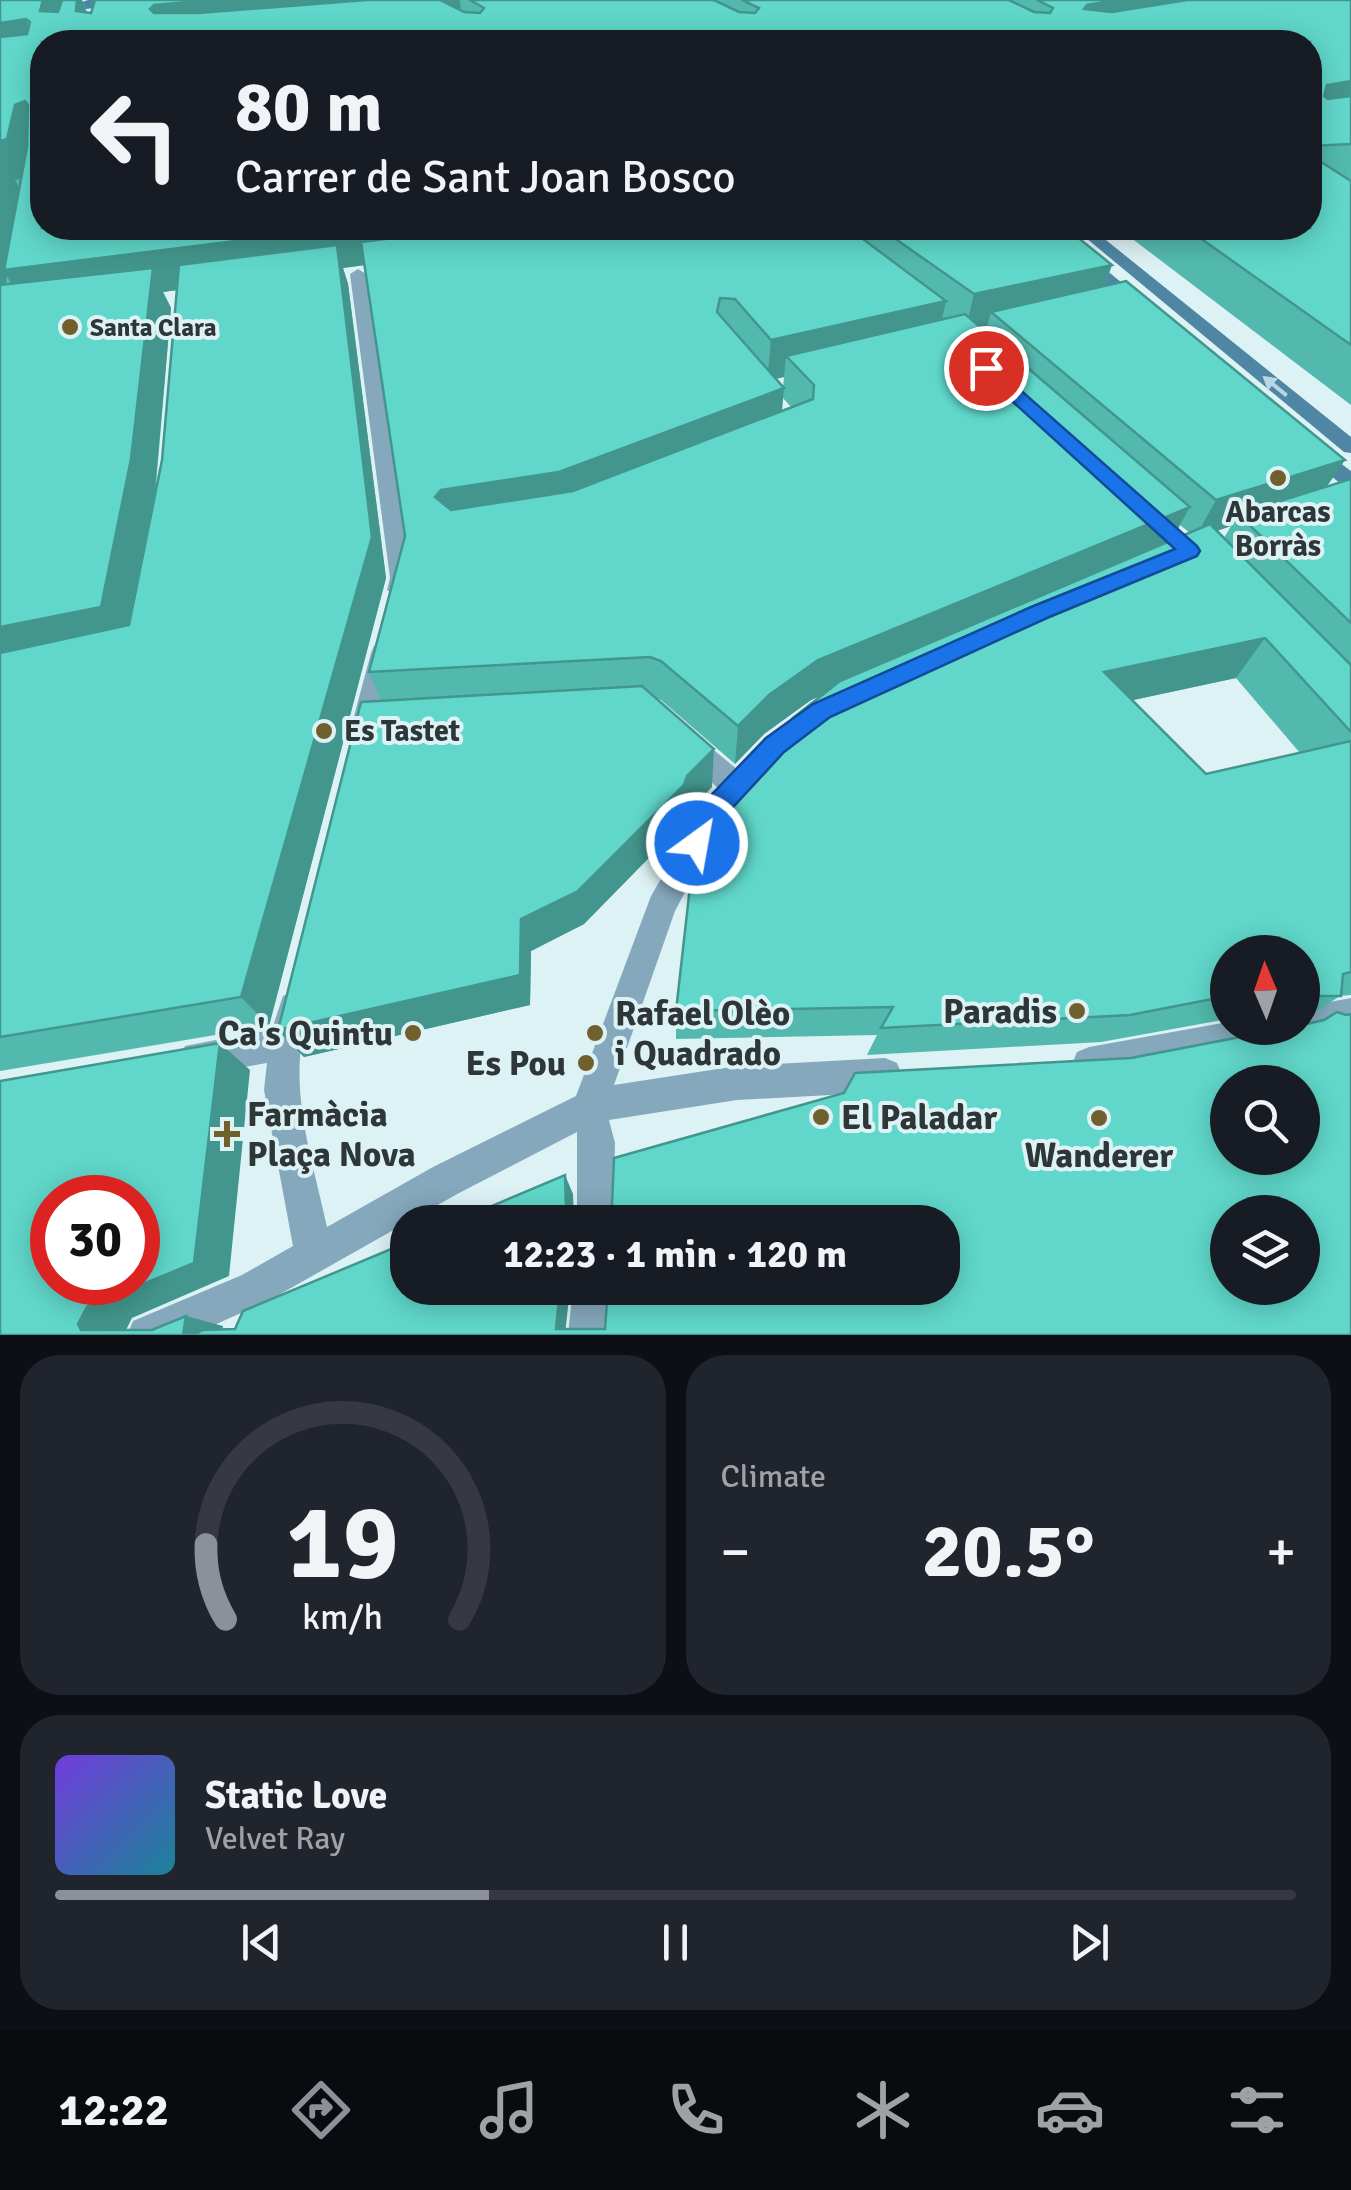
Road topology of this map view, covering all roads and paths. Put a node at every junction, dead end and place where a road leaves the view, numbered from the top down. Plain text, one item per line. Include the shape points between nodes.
1 (157, 0) edge
2 (121, 5) junction
3 (72, 13) edge
4 (1061, 240) edge
5 (1097, 240) edge
6 (358, 274) edge
7 (1166, 297) junction
8 (1110, 309) edge
9 (1144, 309) junction
10 (1290, 430) edge
11 (1351, 448) edge
12 (1351, 482) edge
13 (664, 723) edge
14 (354, 764) edge
15 (299, 987) edge
16 (1351, 1014) edge
17 (1320, 1020) edge
18 (1210, 1042) edge
19 (286, 1043) junction
20 (171, 1062) edge
21 (1063, 1065) edge
22 (910, 1074) edge
23 (593, 1125) junction
24 (595, 1205) edge
25 (314, 1256) junction
26 (255, 1288) junction
27 (591, 1305) edge
28 (146, 1335) edge
29 (246, 1335) edge
30 (588, 1335) edge

1 - 2 street
2 - 3 street via 105,1
2 - 3 street via 97,17
4 - 9 street
5 - 7 street
6 - 14 street via 406,547 373,727
7 - 9 street
11 -> 7 street
8 - 9 street
10 - 12 street
13 - 23 street via 744,782 700,825 662,906
15 - 19 street
16 - 17 street
18 - 21 street
19 - 20 street
19 - 25 street via 281,1090
22 - 23 street via 643,1094
23 - 24 street
23 - 25 street via 446,1180
25 - 26 street
26 - 28 street
26 - 29 street
27 - 30 street

